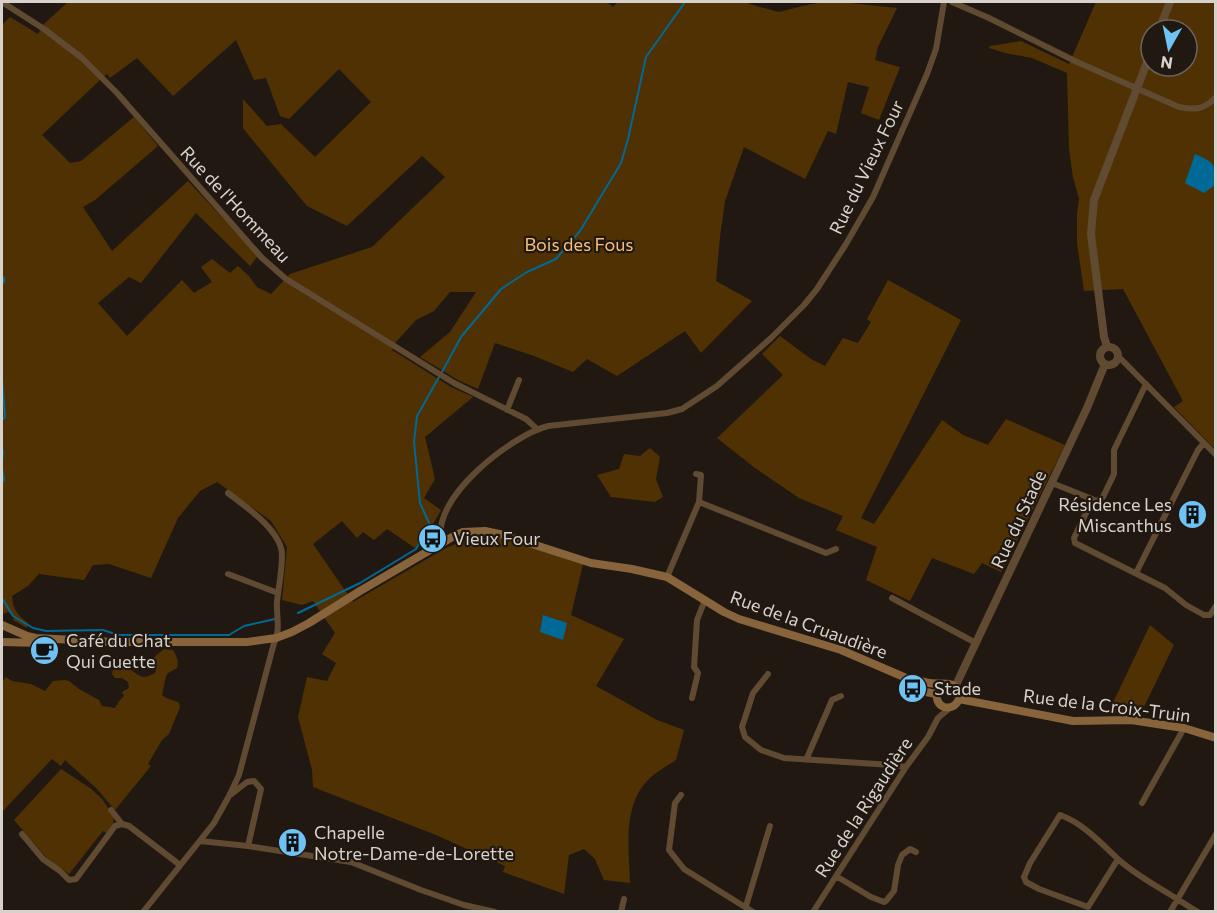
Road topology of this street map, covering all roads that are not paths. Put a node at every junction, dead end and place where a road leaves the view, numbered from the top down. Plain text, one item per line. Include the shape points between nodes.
1 (3, 2) edge
2 (944, 2) edge
3 (952, 2) edge
4 (1170, 2) edge
5 (1164, 18) edge
6 (1141, 78) edge
7 (1137, 89) junction
8 (1215, 97) edge
9 (1107, 346) junction
10 (1118, 356) junction
11 (1105, 364) junction
12 (519, 380) dead end
13 (1146, 384) junction
14 (507, 410) junction
15 (537, 429) junction
16 (1204, 443) junction
17 (1215, 455) edge
18 (696, 474) dead end
19 (1052, 483) junction
20 (228, 493) dead end
21 (1097, 501) junction
22 (699, 502) junction
23 (442, 542) junction
24 (836, 549) dead end
25 (1136, 573) junction
26 (228, 574) dead end
27 (667, 577) junction
28 (278, 593) junction
29 (892, 598) dead end
30 (705, 600) junction
31 (1215, 606) edge
32 (2, 624) edge
33 (2, 630) edge
34 (276, 638) junction
35 (2, 642) edge
36 (114, 642) junction
37 (976, 643) junction
38 (768, 674) dead end
39 (904, 677) junction
40 (946, 684) junction
41 (956, 687) junction
42 (936, 694) junction
43 (841, 696) dead end
44 (693, 698) dead end
45 (959, 699) junction
46 (940, 704) junction
47 (952, 706) junction
48 (938, 718) junction
49 (1184, 728) junction
50 (1215, 738) edge
51 (806, 760) junction
52 (906, 767) junction
53 (681, 795) dead end
54 (230, 796) junction
55 (1142, 803) dead end
56 (111, 810) dead end
57 (122, 824) junction
58 (770, 826) dead end
59 (22, 834) dead end
60 (1215, 834) edge
61 (200, 841) junction
62 (248, 846) junction
63 (916, 852) dead end
64 (1118, 859) junction
65 (180, 865) junction
66 (836, 876) junction
67 (624, 899) dead end
68 (1177, 899) junction
69 (746, 906) junction
70 (143, 912) edge
71 (495, 912) edge
72 (621, 912) edge
73 (753, 912) edge
74 (813, 912) edge
75 (1170, 912) edge
76 (1198, 912) edge

1 - 14 street, Rue de l'Hommeau via 82,58 262,258 286,279 454,383
2 - 15 street, Rue du Vieux Four via 936,49 927,74 873,197 804,305 717,386 682,409
3 - 7 street
4 - 5 street
6 - 7 street
7 - 8 street via 1190,109 1209,104
7 - 9 street via 1094,201 1092,248
9 - 10 street via 1115,349
9 - 11 street via 1100,354
10 - 11 street via 1114,364
10 - 13 street
11 - 19 street, Rue du Stade
12 - 14 street
13 - 16 street
13 - 21 street via 1114,450 1114,474
14 - 15 street, Rue de l'Hommeau
15 - 23 street, Rue du Vieux Four via 507,446 459,491 444,514
16 - 17 street
16 - 25 street
18 - 22 street via 701,475
19 - 21 street
19 - 37 street, Rue du Stade
20 - 28 street via 272,530 282,553
21 - 25 street via 1089,507 1075,543
22 - 24 street via 826,552
22 - 27 street
23 - 27 main road, Rue de la Cruaudière via 463,532 484,531 591,563
23 - 34 main road, Rue de la Cruaudière
25 - 31 street via 1166,588 1186,606 1204,615 1210,615
26 - 28 street
27 - 30 main road, Rue de la Cruaudière
28 - 34 street
29 - 37 street
30 - 39 main road, Rue de la Cruaudière via 739,619 841,650
30 - 44 street via 697,620 694,667 698,672
32 - 33 main road
32 - 36 main road via 36,638
34 - 36 main road, Rue de la Cruaudière via 247,642
34 - 54 street
35 - 36 main road
37 - 41 street, Rue du Stade
38 - 51 street via 753,693 742,727 745,737 761,750
39 - 40 main road
39 - 42 main road, Rue de la Cruaudière
40 - 41 main road
40 - 42 main road
41 - 45 main road
42 - 46 main road
43 - 51 street via 832,700
45 - 47 main road
45 - 49 main road, Rue de la Croix-Truin via 1073,721 1131,720
46 - 47 main road
46 - 48 street, Rue de la Rigaudière
47 - 48 street, Rue de la Rigaudière
48 - 52 street, Rue de la Rigaudière
49 - 50 main road, Rue de la Croix-Truin
49 - 55 street
51 - 52 street
52 - 66 street, Rue de la Rigaudière
53 - 69 street via 675,803 669,850 684,868
54 - 61 street
54 - 62 street via 254,781 261,789
56 - 57 street
57 - 59 street via 115,826 76,879 69,880 43,859
57 - 65 street
58 - 69 street
60 - 68 street
61 - 62 street
61 - 65 street
62 - 71 street via 351,862 464,905
63 - 66 street via 910,849 902,855 894,891 884,902
64 - 64 street via 1088,907 1039,889 1024,877 1060,815 1070,818
64 - 68 street
65 - 70 street
66 - 74 street, Rue de la Rigaudière
67 - 72 street
68 - 75 street
68 - 76 street
69 - 73 street

